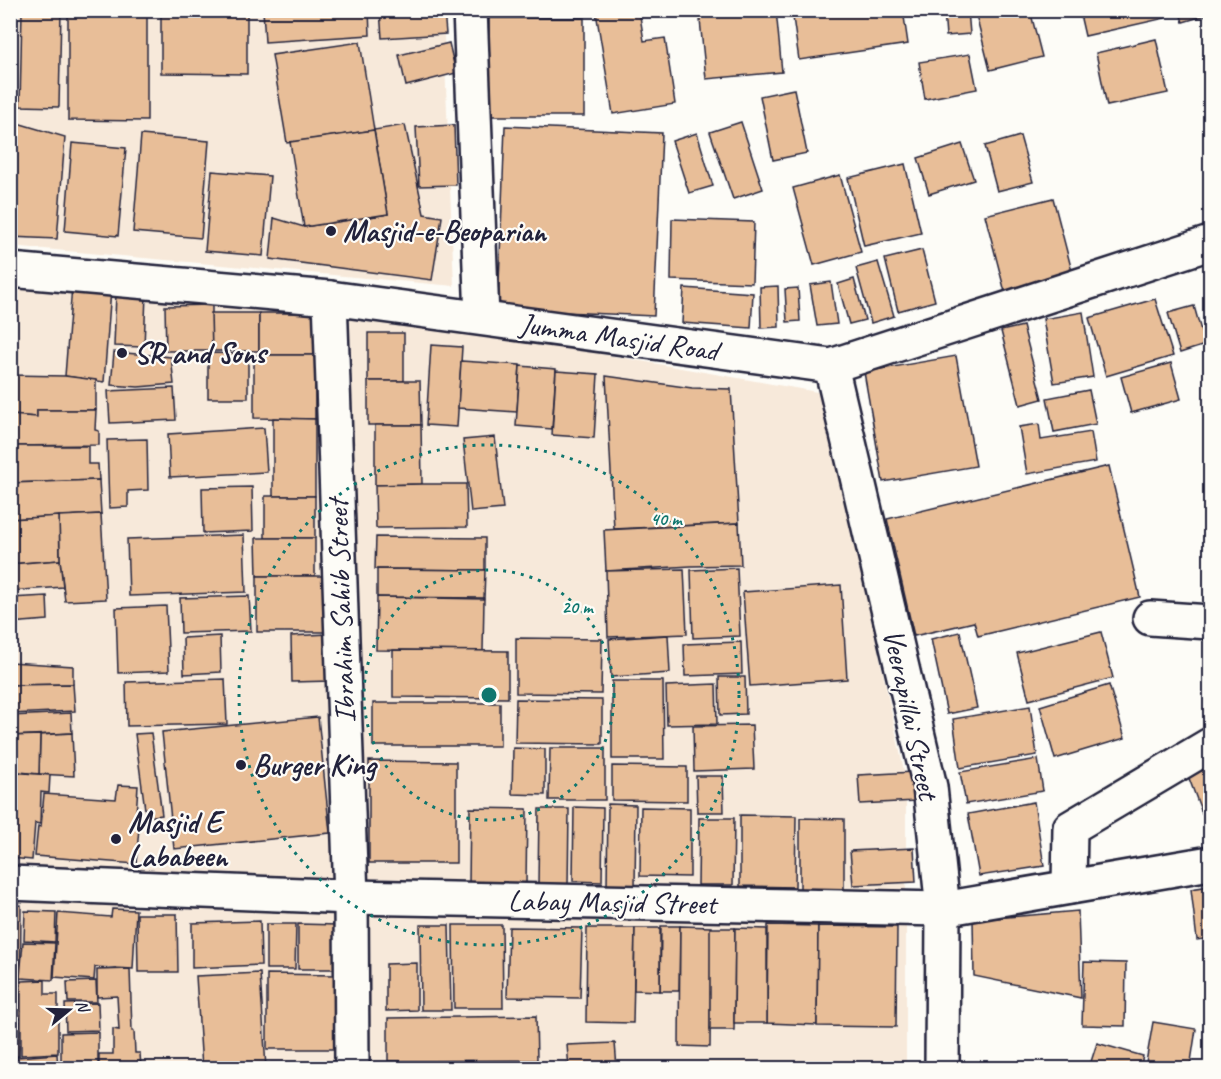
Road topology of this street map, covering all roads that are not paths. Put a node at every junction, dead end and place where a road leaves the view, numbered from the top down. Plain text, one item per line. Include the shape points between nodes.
1 (470, 10) edge
2 (1210, 243) edge
3 (10, 270) edge
4 (330, 298) junction
5 (482, 318) junction
6 (831, 366) junction
7 (1150, 618) dead end
8 (1210, 622) edge
9 (1210, 745) edge
10 (1210, 863) edge
11 (10, 883) edge
12 (1069, 887) junction
13 (351, 897) junction
14 (943, 909) junction
15 (352, 1068) edge
16 (942, 1068) edge

1 - 5 street
2 - 6 street, Jumma Masjid Road
3 - 4 street, Jumma Masjid Road
4 - 5 street, Jumma Masjid Road
4 - 13 street, Ibrahim Sahib Street
5 - 6 street, Jumma Masjid Road
6 - 14 street, Veerapillai Street via 930,786
7 - 8 street
9 - 12 street via 1070,828
10 - 12 street, Labay Masjid Street
11 - 13 street, Labay Masjid Street
12 - 14 street, Labay Masjid Street
13 - 14 street, Labay Masjid Street
13 - 15 street, Ibrahim Sahib Street
14 - 16 street, Veerapillai Street

